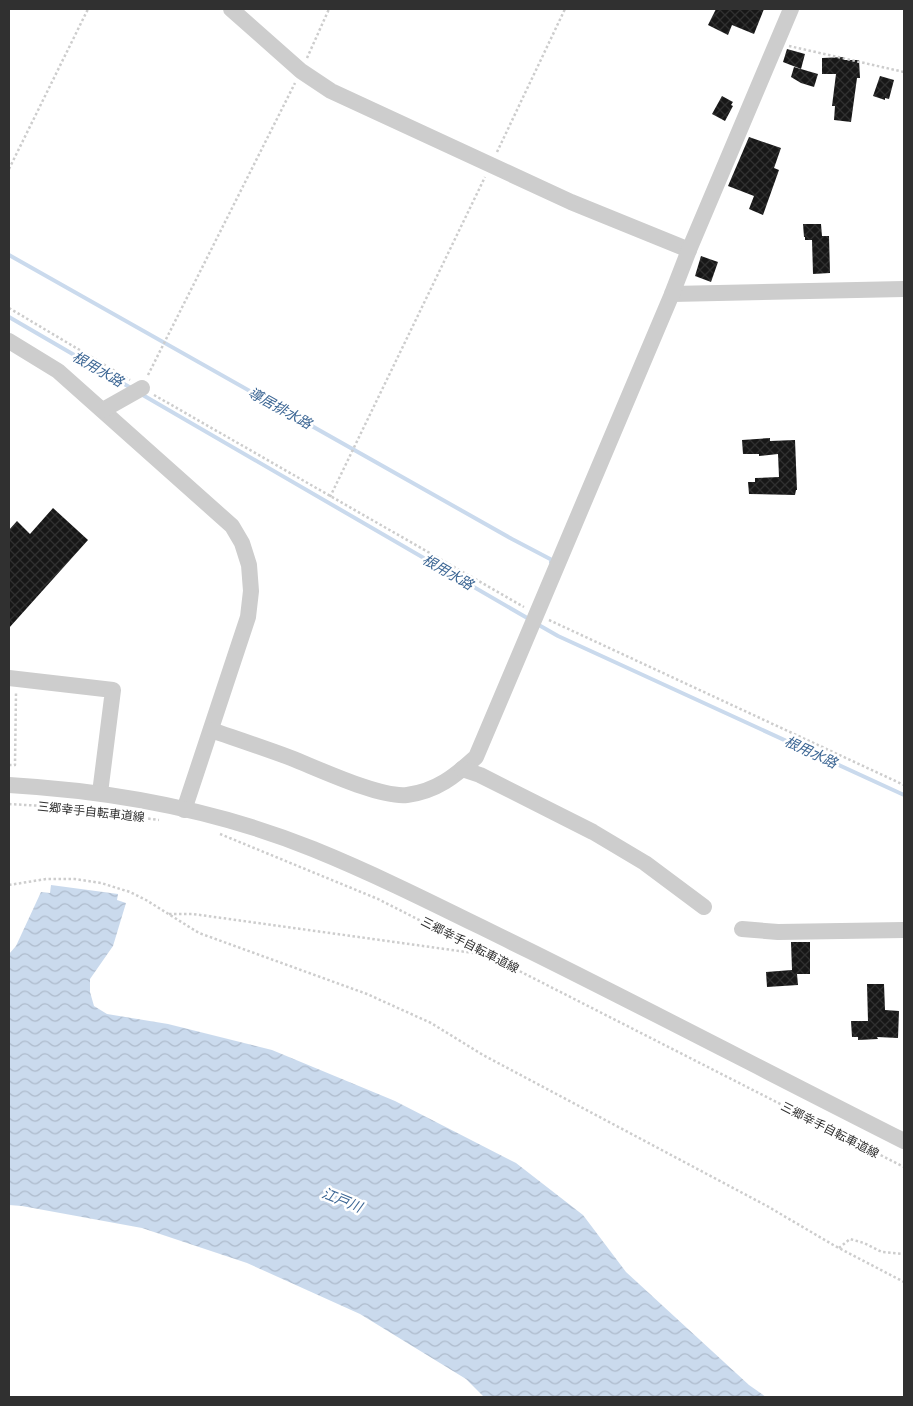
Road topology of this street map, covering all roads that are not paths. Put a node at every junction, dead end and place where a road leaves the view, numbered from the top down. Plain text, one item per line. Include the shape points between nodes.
1 (231, 9) edge
2 (791, 9) edge
3 (689, 250) junction
4 (904, 289) edge
5 (672, 294) junction
6 (9, 341) edge
7 (142, 388) road end
8 (103, 410) junction
9 (13, 678) edge
10 (211, 730) junction
11 (462, 769) junction
12 (9, 785) edge
13 (100, 793) junction
14 (184, 810) junction
15 (704, 907) dead end
16 (742, 929) dead end
17 (904, 930) edge
18 (904, 1141) edge

1 - 3 street via 301,71 331,91 571,202
2 - 3 street
3 - 5 street
4 - 5 street
5 - 11 street via 476,757
6 - 8 street via 58,371
7 - 8 street
8 - 10 street via 214,508 242,542 249,565 248,617
9 - 13 street via 113,690
10 - 11 street via 380,792 406,795 431,790
10 - 14 street
11 - 15 street via 593,832 645,862
12 - 13 street
13 - 14 street
14 - 18 street via 250,827 313,849 415,895
16 - 17 street via 778,932

